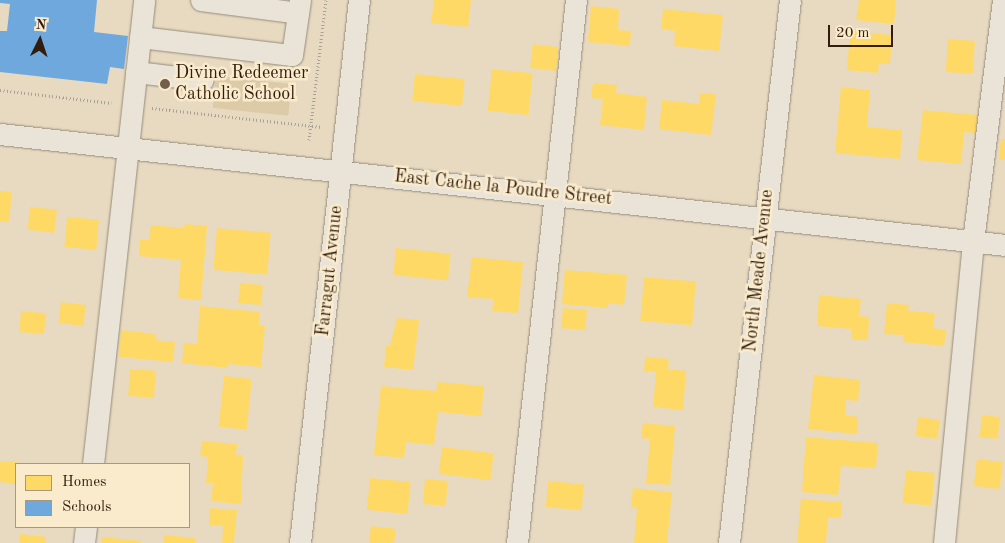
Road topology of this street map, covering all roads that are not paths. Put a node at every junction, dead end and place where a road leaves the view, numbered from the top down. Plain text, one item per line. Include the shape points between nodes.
1 (144, 0) edge
2 (201, 0) edge
3 (359, 0) edge
4 (576, 0) edge
5 (790, 0) edge
6 (1002, 0) edge
7 (299, 6) edge
8 (140, 37) junction
9 (136, 72) junction
10 (203, 80) dead end
11 (0, 134) edge
12 (128, 148) junction
13 (340, 170) junction
14 (555, 194) junction
15 (765, 217) junction
16 (972, 241) junction
17 (1005, 245) edge
18 (93, 463) edge
19 (86, 528) edge
20 (84, 543) edge
21 (300, 543) edge
22 (517, 543) edge
23 (729, 543) edge
24 (944, 543) edge

1 - 8 street
2 - 7 street
3 - 13 street, Farragut Avenue
4 - 14 street
5 - 15 street, North Meade Avenue
6 - 16 street
7 - 8 street via 292,55
8 - 9 street
9 - 10 street
9 - 12 street
11 - 12 street, East Cache la Poudre Street
12 - 13 street, East Cache la Poudre Street
12 - 18 street
13 - 14 street, East Cache la Poudre Street
13 - 21 street, Farragut Avenue
14 - 15 street, East Cache la Poudre Street
14 - 22 street
15 - 16 street, East Cache la Poudre Street
15 - 23 street, North Meade Avenue
16 - 17 street, East Cache la Poudre Street
16 - 24 street
19 - 20 street

